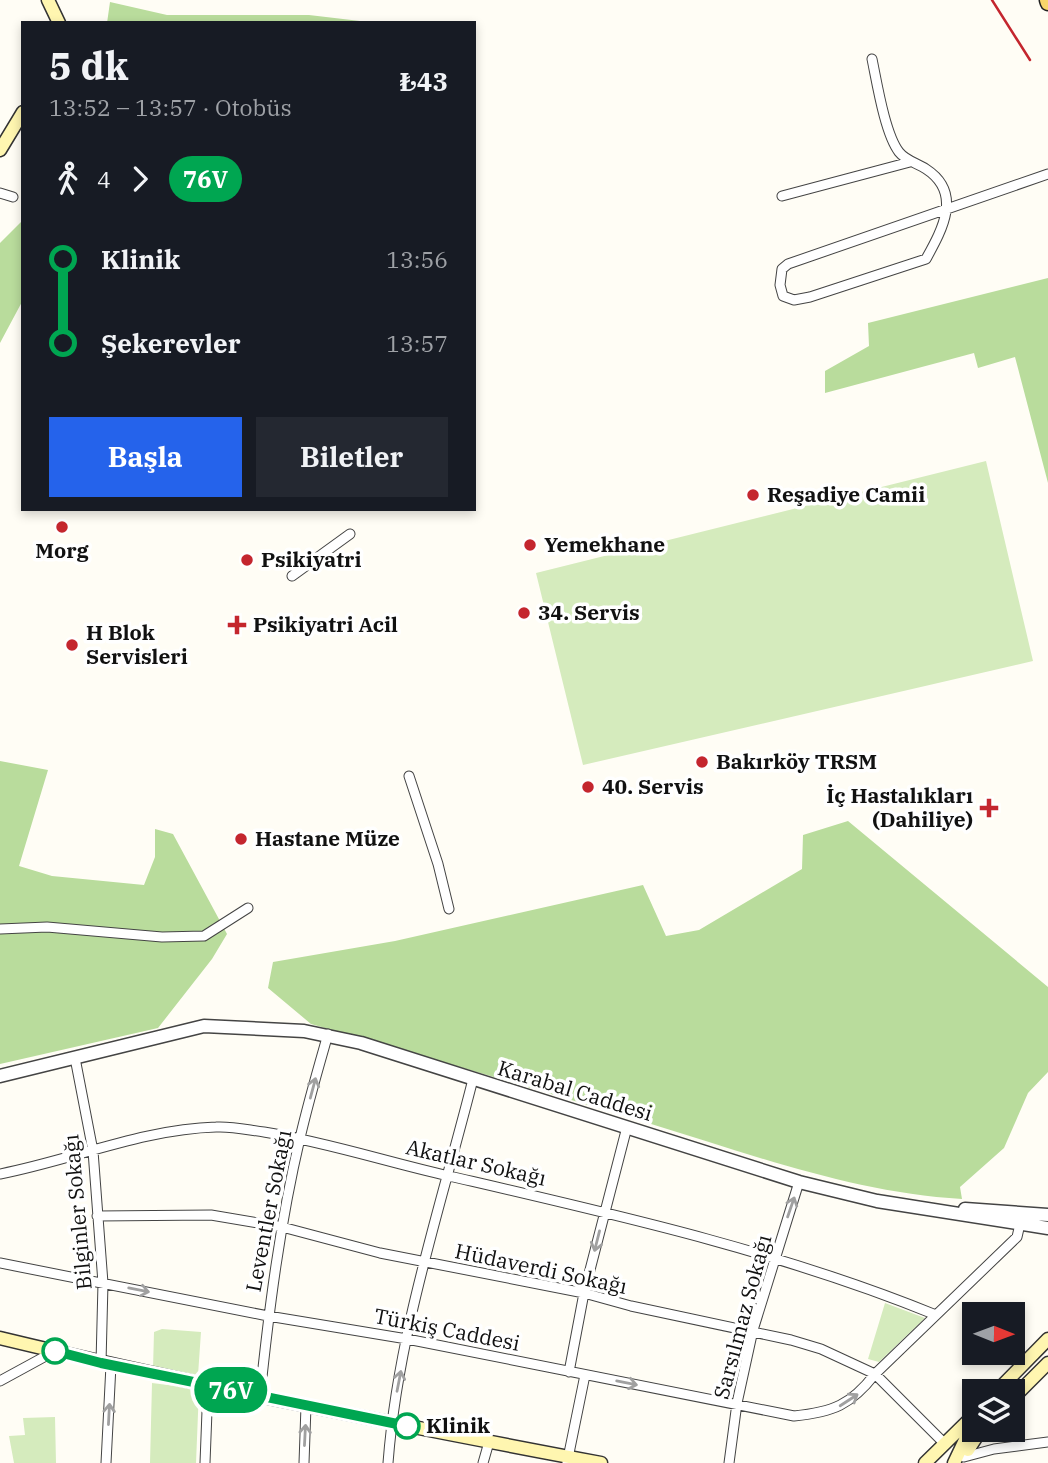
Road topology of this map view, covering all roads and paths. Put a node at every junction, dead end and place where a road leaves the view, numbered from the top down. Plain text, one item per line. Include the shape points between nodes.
1 (48, 0) edge
2 (58, 21) edge
3 (872, 59) dead end
4 (21, 115) edge
5 (0, 150) edge
6 (910, 162) junction
7 (1048, 174) edge
8 (0, 193) edge
9 (782, 196) dead end
10 (13, 197) dead end
11 (947, 208) junction
12 (350, 534) dead end
13 (292, 576) dead end
14 (409, 776) dead end
15 (248, 908) dead end
16 (449, 909) dead end
17 (0, 929) edge
18 (327, 1034) junction
19 (75, 1058) junction
20 (0, 1076) edge
21 (473, 1079) junction
22 (627, 1127) junction
23 (300, 1138) junction
24 (93, 1151) junction
25 (0, 1174) edge
26 (449, 1176) junction
27 (799, 1182) junction
28 (933, 1209) junction
29 (604, 1212) junction
30 (1048, 1215) edge
31 (97, 1216) junction
32 (1020, 1224) junction
33 (282, 1227) junction
34 (1048, 1227) edge
35 (774, 1259) junction
36 (423, 1261) junction
37 (0, 1263) edge
38 (103, 1283) junction
39 (584, 1293) junction
40 (936, 1315) junction
41 (268, 1316) junction
42 (752, 1331) junction
43 (0, 1338) edge
44 (407, 1339) junction
45 (1048, 1339) edge
46 (55, 1351) junction
47 (1048, 1363) edge
48 (106, 1364) junction
49 (569, 1372) junction
50 (875, 1374) junction
51 (585, 1375) junction
52 (1009, 1379) edge
53 (0, 1381) edge
54 (208, 1385) junction
55 (1025, 1386) edge
56 (260, 1396) junction
57 (737, 1403) junction
58 (306, 1406) junction
59 (391, 1422) junction
60 (962, 1427) edge
61 (489, 1442) junction
62 (966, 1442) edge
63 (973, 1442) edge
64 (984, 1442) edge
65 (944, 1443) junction
66 (1048, 1443) edge
67 (994, 1449) junction
68 (568, 1460) edge
69 (960, 1461) edge
70 (106, 1463) edge
71 (205, 1463) edge
72 (304, 1463) edge
73 (388, 1463) edge
74 (483, 1463) edge
75 (601, 1463) edge
76 (729, 1463) edge
77 (925, 1463) edge

1 - 2 main road
3 - 6 street via 890,136
4 - 5 main road
6 - 9 street
6 - 11 street via 939,179
7 - 11 street
8 - 10 street
11 - 11 street via 942,231 926,259 810,297 794,300 783,296 782,269 788,264
12 - 13 street
14 - 16 street
15 - 17 street via 204,936
18 - 19 street, Karabal Caddesi via 204,1026
18 - 21 street, Karabal Caddesi
23 -> 18 street, Leventler Sokağı
19 - 20 street, Karabal Caddesi
19 - 24 street, Bilginler Sokağı
21 - 22 street, Karabal Caddesi
21 - 26 street
22 - 27 street, Karabal Caddesi
22 - 29 street
23 - 24 street, Akatlar Sokağı via 219,1127
23 - 26 street, Akatlar Sokağı
23 - 33 street, Leventler Sokağı
24 - 25 street, Akatlar Sokağı
24 - 31 street, Bilginler Sokağı
26 - 29 street, Akatlar Sokağı
26 - 36 street
27 - 28 street, Karabal Caddesi
35 -> 27 street, Sarsılmaz Sokağı
28 - 30 street, Karabal Caddesi
28 - 32 street, Karabal Caddesi
29 - 35 street, Akatlar Sokağı
29 -> 39 street
31 - 33 street, Hüdaverdi Sokağı via 211,1215
31 - 38 street, Bilginler Sokağı
32 - 34 street, Karabal Caddesi
32 - 40 street, Türkiş Caddesi via 1017,1237
33 - 36 street, Hüdaverdi Sokağı
33 - 41 street, Leventler Sokağı
35 - 40 street, Akatlar Sokağı via 873,1289
35 - 42 street, Sarsılmaz Sokağı
36 - 39 street, Hüdaverdi Sokağı
36 - 44 street
37 - 38 street, Türkiş Caddesi
38 -> 41 street, Türkiş Caddesi
38 - 48 street, Bilginler Sokağı
39 - 42 street, Hüdaverdi Sokağı
39 - 49 street
40 - 50 street, Türkiş Caddesi
41 - 44 street, Türkiş Caddesi
41 - 56 street, Leventler Sokağı
42 - 50 street, Hüdaverdi Sokağı via 821,1349
42 - 57 street, Sarsılmaz Sokağı
43 - 46 main road
44 - 49 street, Türkiş Caddesi
59 -> 44 street
45 - 52 main road
46 - 48 main road
46 - 53 street
47 - 55 main road
48 - 54 main road
70 -> 48 street, Bilginler Sokağı
49 - 51 street, Türkiş Caddesi
57 -> 50 street, Türkiş Caddesi via 794,1416 820,1413 841,1406
50 - 65 street, Hüdaverdi Sokağı
51 -> 57 street, Türkiş Caddesi
51 - 68 street
54 - 56 main road
54 - 71 street
56 - 58 main road
57 - 76 street, Sarsılmaz Sokağı
58 - 59 main road
72 -> 58 street
59 - 61 main road
59 - 73 street
60 - 65 main road
61 - 68 main road
61 - 74 street
62 - 69 main road
63 - 69 main road
64 - 67 street
65 - 77 main road
66 - 67 street
67 - 69 street
68 - 75 main road

